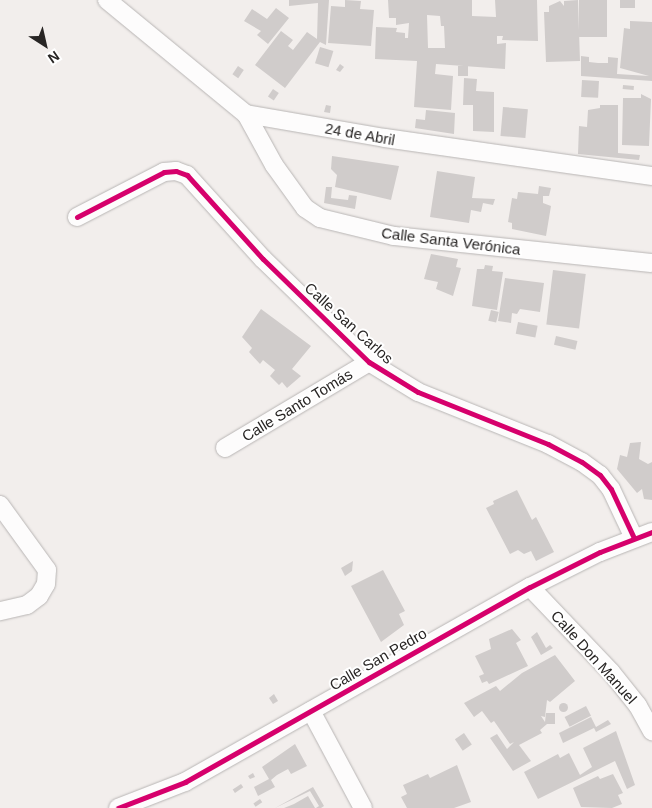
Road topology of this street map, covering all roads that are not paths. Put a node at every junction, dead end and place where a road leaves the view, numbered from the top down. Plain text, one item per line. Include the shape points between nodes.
1 (107, 0) edge
2 (246, 114) junction
3 (652, 176) edge
4 (77, 217) dead end
5 (652, 263) edge
6 (369, 362) junction
7 (225, 448) dead end
8 (0, 505) edge
9 (652, 532) edge
10 (634, 538) junction
11 (530, 587) junction
12 (0, 611) edge
13 (311, 711) junction
14 (652, 731) edge
15 (118, 808) edge
16 (363, 808) edge

1 - 2 street, 24 de Abril
2 - 3 street, 24 de Abril via 385,138
2 - 5 street, Calle Santa Verónica via 274,165 305,208 320,218 394,236
4 - 6 street, Calle San Carlos via 164,172 176,171 187,175 263,259
6 - 7 street, Calle Santo Tomás
6 - 10 street, Calle San Carlos via 418,392 548,444 582,462 600,475 610,489
8 - 12 street via 47,570 46,584 39,596 27,605
9 - 10 street, Calle San Pedro
10 - 11 street, Calle San Pedro
11 - 13 street, Calle San Pedro
11 - 14 street, Calle Don Manuel via 611,672 638,706
13 - 15 street, Calle San Pedro via 185,782
13 - 16 street

